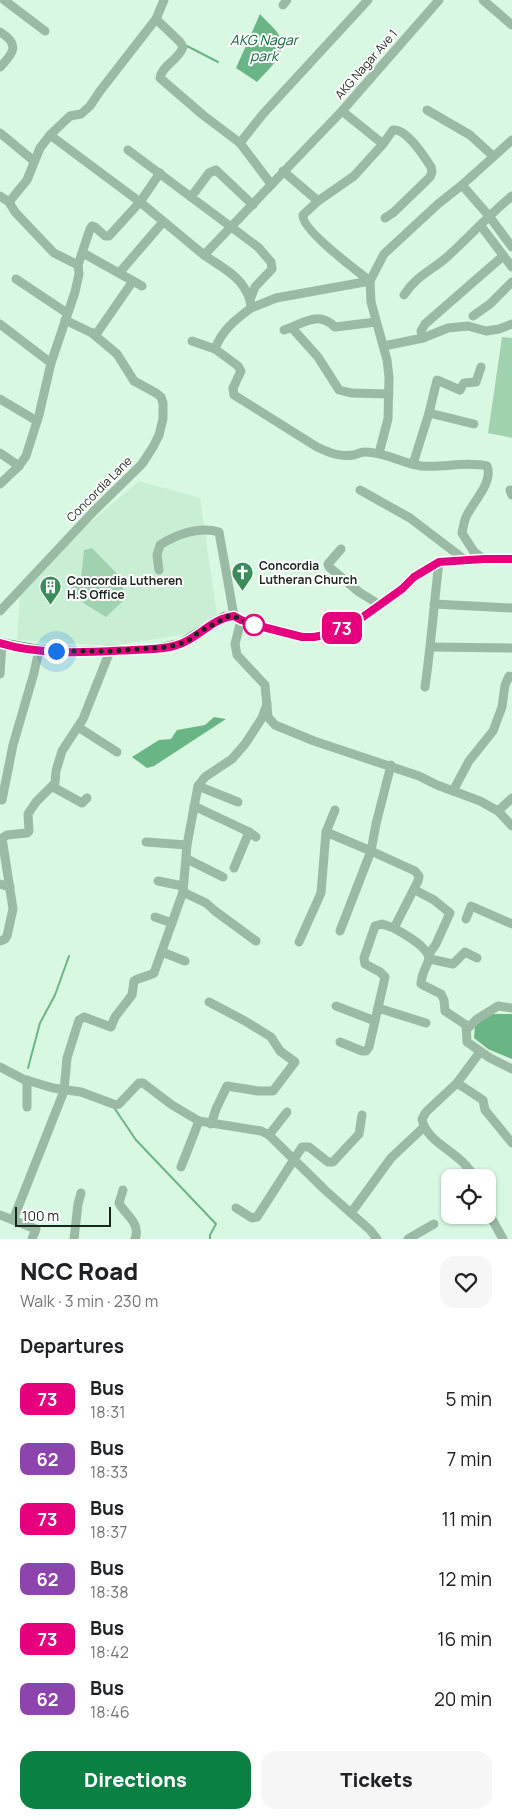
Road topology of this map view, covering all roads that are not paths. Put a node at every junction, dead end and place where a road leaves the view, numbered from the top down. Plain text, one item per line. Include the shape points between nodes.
1 (4, 0) edge
2 (164, 0) edge
3 (368, 0) edge
4 (439, 0) edge
5 (483, 0) edge
6 (156, 19) junction
7 (512, 25) edge
8 (45, 31) dead end
9 (0, 32) edge
10 (0, 67) edge
11 (427, 110) dead end
12 (342, 111) junction
13 (0, 133) edge
14 (50, 135) junction
15 (512, 140) edge
16 (240, 144) junction
17 (383, 144) junction
18 (128, 150) dead end
19 (493, 156) junction
20 (34, 161) junction
21 (283, 171) junction
22 (160, 174) junction
23 (271, 184) junction
24 (462, 185) junction
25 (0, 196) edge
26 (512, 196) edge
27 (191, 197) junction
28 (318, 201) junction
29 (9, 202) junction
30 (140, 202) junction
31 (253, 205) junction
32 (489, 216) junction
33 (385, 218) dead end
34 (164, 222) junction
35 (481, 226) junction
36 (230, 228) junction
37 (512, 248) edge
38 (83, 253) junction
39 (204, 255) junction
40 (503, 256) junction
41 (78, 265) junction
42 (512, 267) edge
43 (120, 272) junction
44 (16, 279) dead end
45 (134, 281) junction
46 (370, 281) junction
47 (512, 282) edge
48 (142, 286) dead end
49 (404, 295) dead end
50 (250, 304) junction
51 (66, 316) junction
52 (473, 316) dead end
53 (376, 322) junction
54 (0, 324) edge
55 (512, 324) edge
56 (92, 333) junction
57 (423, 338) junction
58 (192, 341) dead end
59 (384, 346) junction
60 (216, 349) junction
61 (51, 363) junction
62 (481, 367) dead end
63 (389, 394) junction
64 (0, 399) edge
65 (429, 413) junction
66 (37, 421) junction
67 (474, 424) dead end
68 (0, 453) edge
69 (379, 453) junction
70 (413, 464) junction
71 (20, 466) junction
72 (0, 484) edge
73 (360, 490) dead end
74 (341, 549) dead end
75 (484, 559) junction
76 (512, 559) edge
77 (465, 560) junction
78 (439, 562) junction
79 (159, 570) dead end
80 (434, 604) junction
81 (380, 605) junction
82 (512, 608) edge
83 (0, 611) edge
84 (238, 618) junction
85 (1, 643) edge
86 (431, 646) junction
87 (512, 648) edge
88 (39, 650) junction
89 (110, 651) junction
90 (0, 674) edge
91 (512, 677) edge
92 (425, 687) dead end
93 (267, 704) junction
94 (78, 727) junction
95 (117, 752) dead end
96 (390, 765) junction
97 (198, 786) junction
98 (52, 787) junction
99 (453, 791) junction
100 (87, 798) dead end
101 (512, 798) edge
102 (2, 800) dead end
103 (238, 802) dead end
104 (194, 806) junction
105 (335, 810) dead end
106 (498, 812) junction
107 (512, 826) edge
108 (326, 832) junction
109 (146, 842) dead end
110 (187, 844) junction
111 (371, 851) junction
112 (187, 859) junction
113 (234, 868) dead end
114 (223, 877) dead end
115 (158, 881) dead end
116 (0, 884) edge
117 (10, 887) junction
118 (183, 889) junction
119 (415, 890) junction
120 (155, 917) dead end
121 (466, 919) dead end
122 (172, 923) junction
123 (512, 924) edge
124 (394, 928) junction
125 (340, 931) dead end
126 (0, 941) edge
127 (256, 941) dead end
128 (299, 942) dead end
129 (162, 952) junction
130 (429, 956) junction
131 (477, 958) dead end
132 (186, 961) dead end
133 (209, 1002) dead end
134 (336, 1006) dead end
135 (378, 1008) junction
136 (512, 1008) edge
137 (375, 1021) junction
138 (426, 1022) dead end
139 (468, 1029) junction
140 (340, 1042) dead end
141 (480, 1052) junction
142 (0, 1067) edge
143 (512, 1069) edge
144 (27, 1080) junction
145 (457, 1083) junction
146 (64, 1091) junction
147 (27, 1107) dead end
148 (287, 1112) dead end
149 (362, 1115) dead end
150 (199, 1121) junction
151 (211, 1124) junction
152 (424, 1127) junction
153 (269, 1135) junction
154 (512, 1143) edge
155 (293, 1160) junction
156 (181, 1167) dead end
157 (467, 1169) edge
158 (123, 1190) dead end
159 (81, 1193) dead end
160 (236, 1208) dead end
161 (351, 1213) junction
162 (0, 1215) edge
163 (13, 1220) junction
164 (434, 1224) dead end
165 (495, 1224) edge
166 (32, 1239) edge
167 (74, 1239) edge
168 (135, 1239) edge
169 (377, 1239) edge
170 (408, 1239) edge
171 (503, 1239) edge

1 - 8 street
2 - 6 street
3 - 16 street
4 - 12 street, AKG Nagar Ave 1
5 - 7 street
6 - 14 street via 87,110 70,116
6 - 16 street via 183,47 162,71 160,78
9 - 10 street via 12,42 14,50
11 - 19 street via 470,135
12 - 17 street, AKG Nagar Ave 1
12 - 21 street
13 - 20 street
14 - 20 street
14 - 30 street
15 - 19 street
16 - 23 street
17 - 28 street via 354,176
17 - 33 street via 393,130 398,130 405,134 432,172
18 - 22 street
19 - 24 street
20 - 29 street via 27,180
21 - 23 street
21 - 28 street
22 - 27 street
22 - 30 street
23 - 31 street
24 - 32 street
24 - 46 street via 384,254
25 - 29 street
26 - 32 street
27 - 31 street via 209,173 216,170
27 - 36 street
28 - 46 street via 302,215 304,223
29 - 41 street via 54,253
30 - 34 street
30 - 38 street via 109,236 92,226
31 - 36 street
32 - 35 street
32 - 37 street
34 - 39 street
34 - 43 street
35 - 40 street
35 - 49 street via 417,278
36 - 39 street
36 - 50 street via 258,247 271,262 272,269 255,287
38 - 41 street
38 - 43 street
39 - 50 street via 237,277 244,285
40 - 42 street
40 - 57 street via 425,324 421,331
41 - 51 street via 78,281
43 - 45 street
44 - 51 street
45 - 48 street
45 - 56 street via 100,331
46 - 50 street
46 - 53 street
47 - 52 street
50 - 60 street via 220,338
51 - 56 street
51 - 61 street
53 - 59 street
53 - 63 street via 335,327 322,319 308,320 288,329 318,357 339,390
54 - 61 street
55 - 57 street via 486,331 468,326 448,328
56 - 83 street, Concordia Lane via 117,354 134,381 161,397 163,419 159,434 142,464
57 - 59 street
58 - 60 street
59 - 63 street
60 - 69 street via 241,371 233,388 234,395 260,412 330,454
61 - 66 street
62 - 65 street via 476,382 464,383 460,390 437,380
63 - 69 street via 388,419
64 - 66 street
65 - 67 street
65 - 70 street
66 - 71 street
68 - 71 street
69 - 70 street
70 - 75 street via 487,466 489,476 466,517 462,533 474,552
71 - 72 street
73 - 77 street via 410,518
74 - 81 street via 329,567
75 - 76 main road
75 - 77 main road
77 - 78 main road
78 - 80 street
78 - 81 main road via 414,577
79 - 84 street via 157,555 160,545 196,531 209,529 219,532
80 - 82 street
80 - 86 street
81 - 84 main road via 360,619 329,634 314,637 293,635
84 - 89 main road via 224,618 180,644 157,649
84 - 93 street via 237,655 265,684
85 - 88 main road
85 - 90 street
86 - 87 street
86 - 92 street
88 - 89 main road
88 - 102 street
89 - 94 street
91 - 99 street via 509,676 505,685 504,700 493,731 468,761
93 - 96 street via 268,717 275,725 304,738
93 - 97 street via 245,744 232,759 205,777
94 - 95 street
94 - 98 street via 63,747
96 - 99 street
96 - 111 street
97 - 103 street
97 - 104 street
98 - 100 street via 82,803
98 - 117 street via 28,814 27,833 2,838
99 - 106 street
101 - 106 street
104 - 110 street
104 - 113 street via 252,835
105 - 108 street
106 - 107 street
108 - 111 street
108 - 128 street via 321,893
109 - 110 street
110 - 112 street
111 - 119 street via 416,871 419,876
111 - 125 street
112 - 114 street
112 - 118 street
115 - 118 street
116 - 117 street
117 - 126 street via 13,909 7,936
118 - 122 street
118 - 127 street
119 - 124 street
119 - 130 street via 450,913
120 - 122 street
121 - 123 street via 471,906
122 - 129 street
124 - 130 street via 416,942
124 - 135 street via 382,924 375,926 364,958 364,964 385,977
129 - 132 street
129 - 146 street via 154,973 134,981 132,995 112,1026 84,1017 79,1020 67,1058
130 - 131 street via 453,964 464,952
130 - 139 street via 421,984 441,994 445,1011
133 - 151 street via 271,1037 280,1051 295,1062 273,1092 227,1086
134 - 137 street
135 - 137 street
135 - 138 street
136 - 139 street via 498,1006
137 - 140 street via 366,1051
139 - 141 street via 467,1042
141 - 143 street
141 - 145 street
142 - 144 street
144 - 146 street
144 - 147 street
145 - 152 street via 423,1115
145 - 154 street via 483,1100 485,1110
146 - 150 street via 81,1092 117,1105 139,1083 143,1083
146 - 163 street
148 - 153 street
149 - 155 street via 359,1134 333,1162 327,1162 306,1146
150 - 151 street
150 - 156 street
151 - 153 street via 257,1130
152 - 157 street
152 - 161 street via 391,1158
153 - 155 street
155 - 160 street via 257,1217 252,1218
155 - 161 street
158 - 168 street via 118,1203 136,1226
159 - 167 street
161 - 169 street
162 - 163 street
163 - 166 street via 36,1229
164 - 170 street
165 - 171 street

